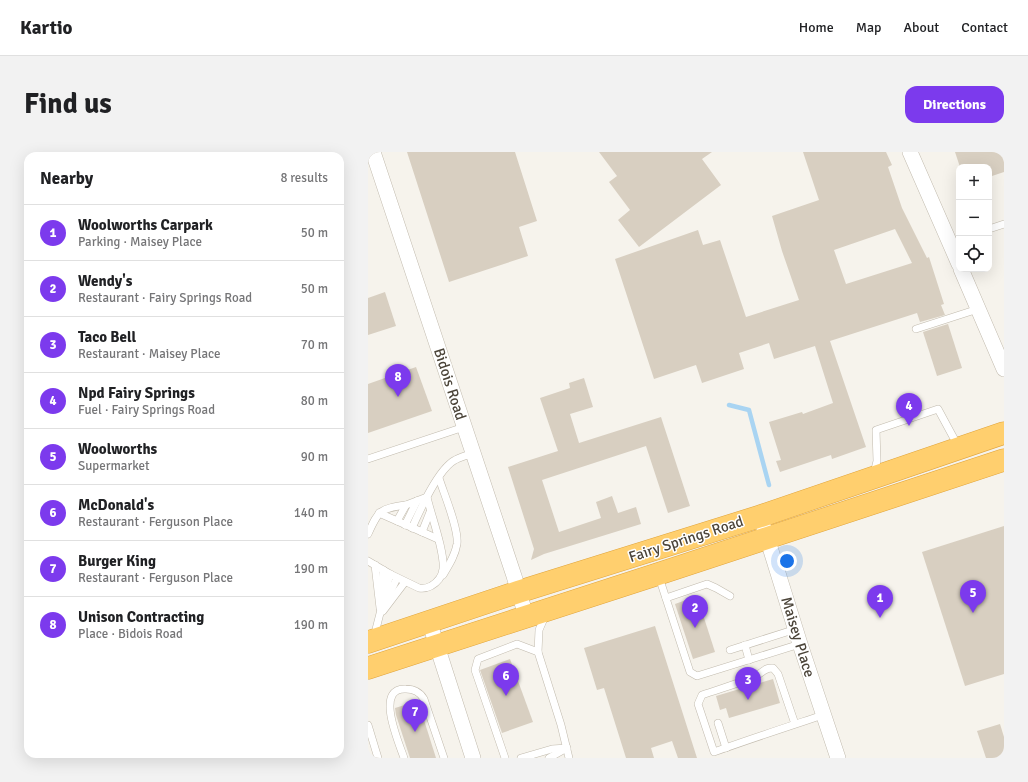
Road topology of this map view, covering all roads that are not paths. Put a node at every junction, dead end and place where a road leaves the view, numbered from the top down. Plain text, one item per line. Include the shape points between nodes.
1 (373, 152) edge
2 (910, 152) edge
3 (1004, 224) edge
4 (992, 228) edge
5 (954, 241) edge
6 (962, 272) edge
7 (978, 309) junction
8 (916, 329) dead end
9 (1004, 369) edge
10 (464, 427) junction
11 (1004, 433) edge
12 (959, 448) junction
13 (473, 453) junction
14 (368, 459) edge
15 (1004, 460) edge
16 (873, 477) junction
17 (439, 478) junction
18 (426, 497) junction
19 (417, 501) junction
20 (406, 505) junction
21 (430, 512) junction
22 (379, 513) junction
23 (761, 516) junction
24 (396, 521) junction
25 (434, 524) junction
26 (409, 526) junction
27 (422, 532) junction
28 (368, 534) edge
29 (429, 535) junction
30 (767, 538) junction
31 (438, 539) junction
32 (441, 550) junction
33 (455, 552) junction
34 (368, 561) edge
35 (375, 565) junction
36 (383, 570) junction
37 (390, 574) junction
38 (658, 574) junction
39 (397, 578) junction
40 (440, 578) junction
41 (405, 582) junction
42 (518, 592) junction
43 (730, 596) dead end
44 (666, 598) junction
45 (548, 609) junction
46 (381, 614) junction
47 (526, 616) junction
48 (429, 621) junction
49 (796, 629) junction
50 (371, 642) edge
51 (800, 644) junction
52 (438, 645) junction
53 (745, 645) junction
54 (730, 650) dead end
55 (538, 652) junction
56 (749, 660) junction
57 (368, 668) edge
58 (823, 715) junction
59 (718, 723) dead end
60 (796, 724) junction
61 (368, 725) edge
62 (567, 748) junction
63 (726, 748) junction
64 (378, 758) edge
65 (404, 758) edge
66 (444, 758) edge
67 (473, 758) edge
68 (505, 758) edge
69 (521, 758) edge
70 (549, 758) edge
71 (569, 758) edge
72 (838, 758) edge

1 - 10 street, Bidois Road
2 - 5 street
3 - 4 lane
6 - 7 street
7 - 8 lane
7 - 9 street
10 - 13 street, Bidois Road
10 - 14 lane
11 - 12 highway, Fairy Springs Road
12 - 16 highway, Fairy Springs Road
12 - 16 lane via 938,409 876,430 877,461
13 - 17 lane via 454,460 443,470
13 - 42 street, Bidois Road
15 - 30 highway, Fairy Springs Road
16 - 23 highway, Fairy Springs Road
17 - 18 lane
17 - 33 lane via 458,539
18 - 19 lane
18 - 21 lane
18 - 26 lane
19 - 20 lane
19 - 26 lane
20 - 22 lane via 385,508
20 - 24 lane
21 - 25 lane
21 - 27 lane
22 - 24 lane
22 - 28 lane
23 - 30 street, Maisey Place
23 - 42 highway, Fairy Springs Road
24 - 26 lane
25 - 29 lane
25 - 31 lane
26 - 27 lane
27 - 29 lane
29 - 31 lane
30 - 38 highway, Fairy Springs Road
30 - 49 street, Maisey Place
31 - 32 lane
32 - 33 lane via 447,555
32 - 40 lane via 443,569
33 - 40 lane
34 - 35 lane
35 - 36 lane
35 - 46 lane
36 - 37 lane
36 - 46 lane
37 - 39 lane
37 - 46 lane
38 - 44 lane
38 - 45 highway, Fairy Springs Road
39 - 41 lane
39 - 46 lane
40 - 41 lane via 435,584 424,589
41 - 46 lane
42 - 47 street, Bidois Road
42 - 48 highway, Fairy Springs Road
43 - 44 lane via 707,584
44 - 56 lane via 690,672 698,676
45 - 47 highway, Fairy Springs Road
45 - 55 lane via 539,630
46 - 50 lane
47 - 52 highway, Fairy Springs Road
48 - 50 highway, Fairy Springs Road
48 - 52 street
49 - 51 street, Maisey Place
49 - 53 lane
51 - 56 lane
51 - 58 street, Maisey Place
52 - 57 highway, Fairy Springs Road
52 - 67 street
53 - 54 lane
53 - 56 lane
55 - 62 lane
55 - 68 lane via 517,644 478,659 476,665
58 - 60 lane
58 - 72 street, Maisey Place
59 - 63 lane
60 - 63 lane
60 - 63 lane via 778,674 769,667 756,676 702,695 698,704 714,752
61 - 64 lane
62 - 69 lane via 552,749
62 - 70 lane
62 - 71 lane
65 - 66 lane via 389,711 389,701 394,692 404,688 414,689 422,695

